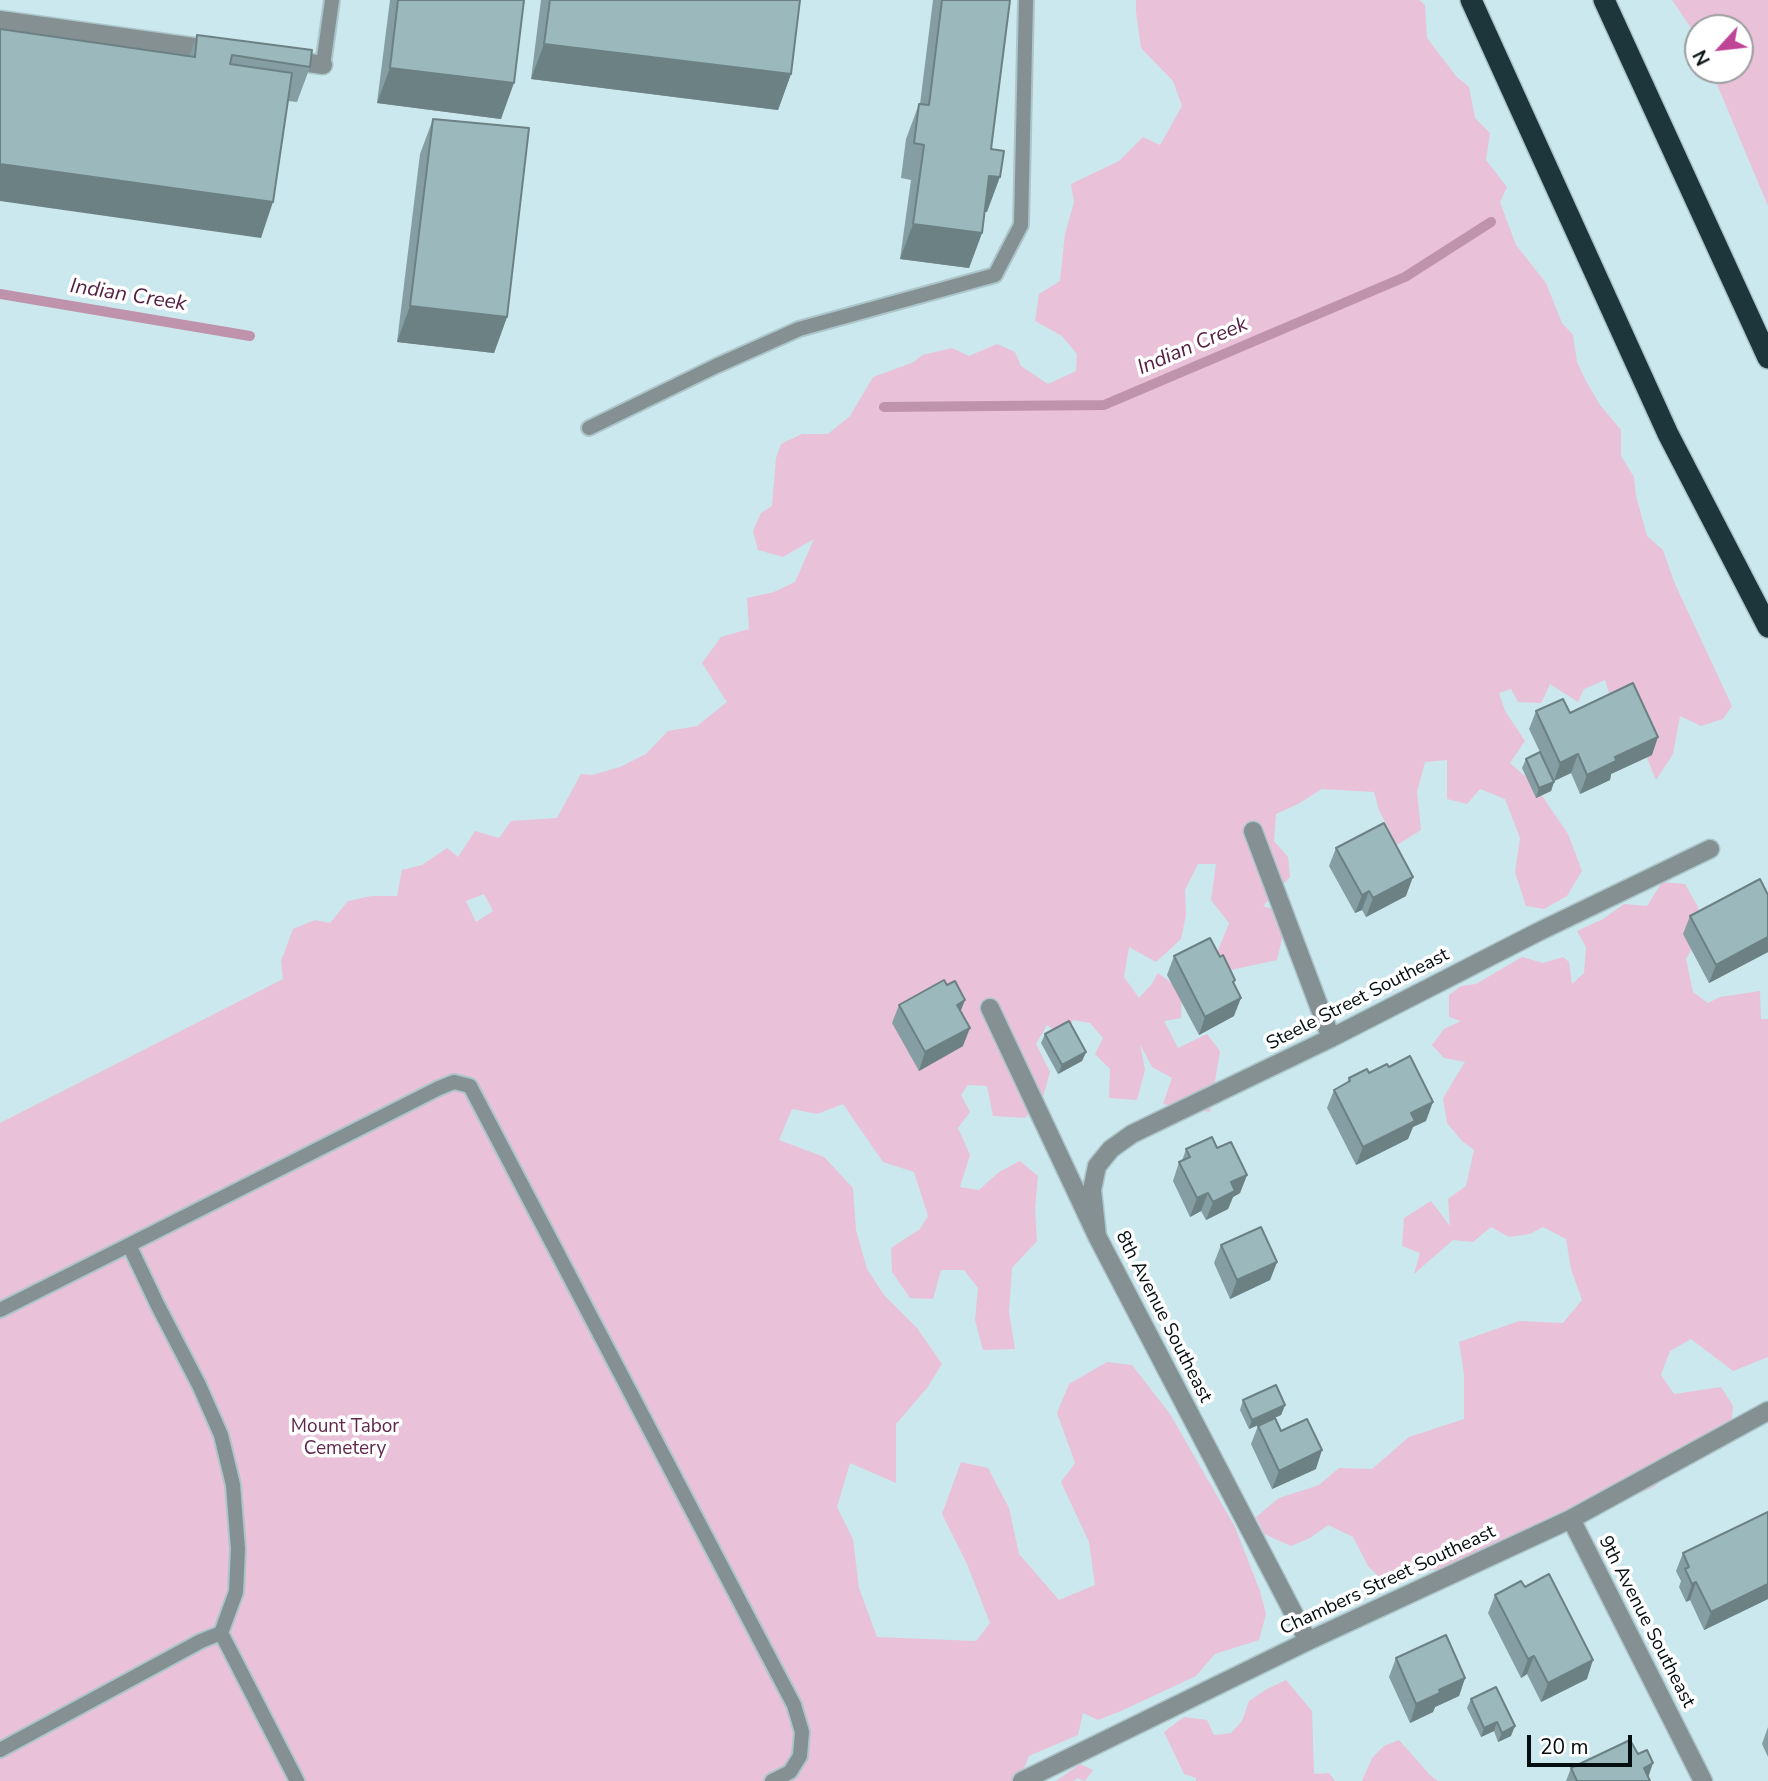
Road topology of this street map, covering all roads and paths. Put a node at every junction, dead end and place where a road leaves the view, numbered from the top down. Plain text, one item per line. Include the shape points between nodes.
1 (332, 0) edge
2 (1026, 0) edge
3 (1471, 0) edge
4 (1604, 0) edge
5 (0, 20) edge
6 (231, 52) edge
7 (270, 58) edge
8 (323, 65) joint
9 (1768, 358) edge
10 (589, 428) dead end
11 (1768, 627) edge
12 (1253, 831) dead end
13 (1710, 849) dead end
14 (989, 1008) dead end
15 (1331, 1038) junction
16 (1097, 1236) junction
17 (130, 1245) junction
18 (0, 1310) edge
19 (1768, 1411) edge
20 (1571, 1519) junction
21 (221, 1633) junction
22 (1308, 1642) junction
23 (0, 1750) edge
24 (297, 1781) edge
25 (772, 1781) edge
26 (1022, 1781) edge
27 (1703, 1781) edge

1 - 8 lane
2 - 10 lane via 1021,225 995,275 799,329
3 - 11 highway via 1668,434
4 - 9 highway
5 - 6 street
7 - 8 street
12 - 15 street
13 - 15 street, Steele Street Southeast
14 - 16 street, 8th Avenue Southeast
15 - 16 street, Steele Street Southeast via 1132,1134 1111,1149 1097,1166 1092,1190
16 - 22 street, 8th Avenue Southeast
17 - 18 lane
17 - 21 lane via 221,1435 233,1485 236,1592
17 - 25 lane via 439,1088 454,1082 470,1086 793,1705 802,1732 800,1756 790,1772
19 - 20 street, Chambers Street Southeast
20 - 22 street, Chambers Street Southeast
20 - 27 street, 9th Avenue Southeast
21 - 23 lane
21 - 24 lane
22 - 26 street, Chambers Street Southeast

